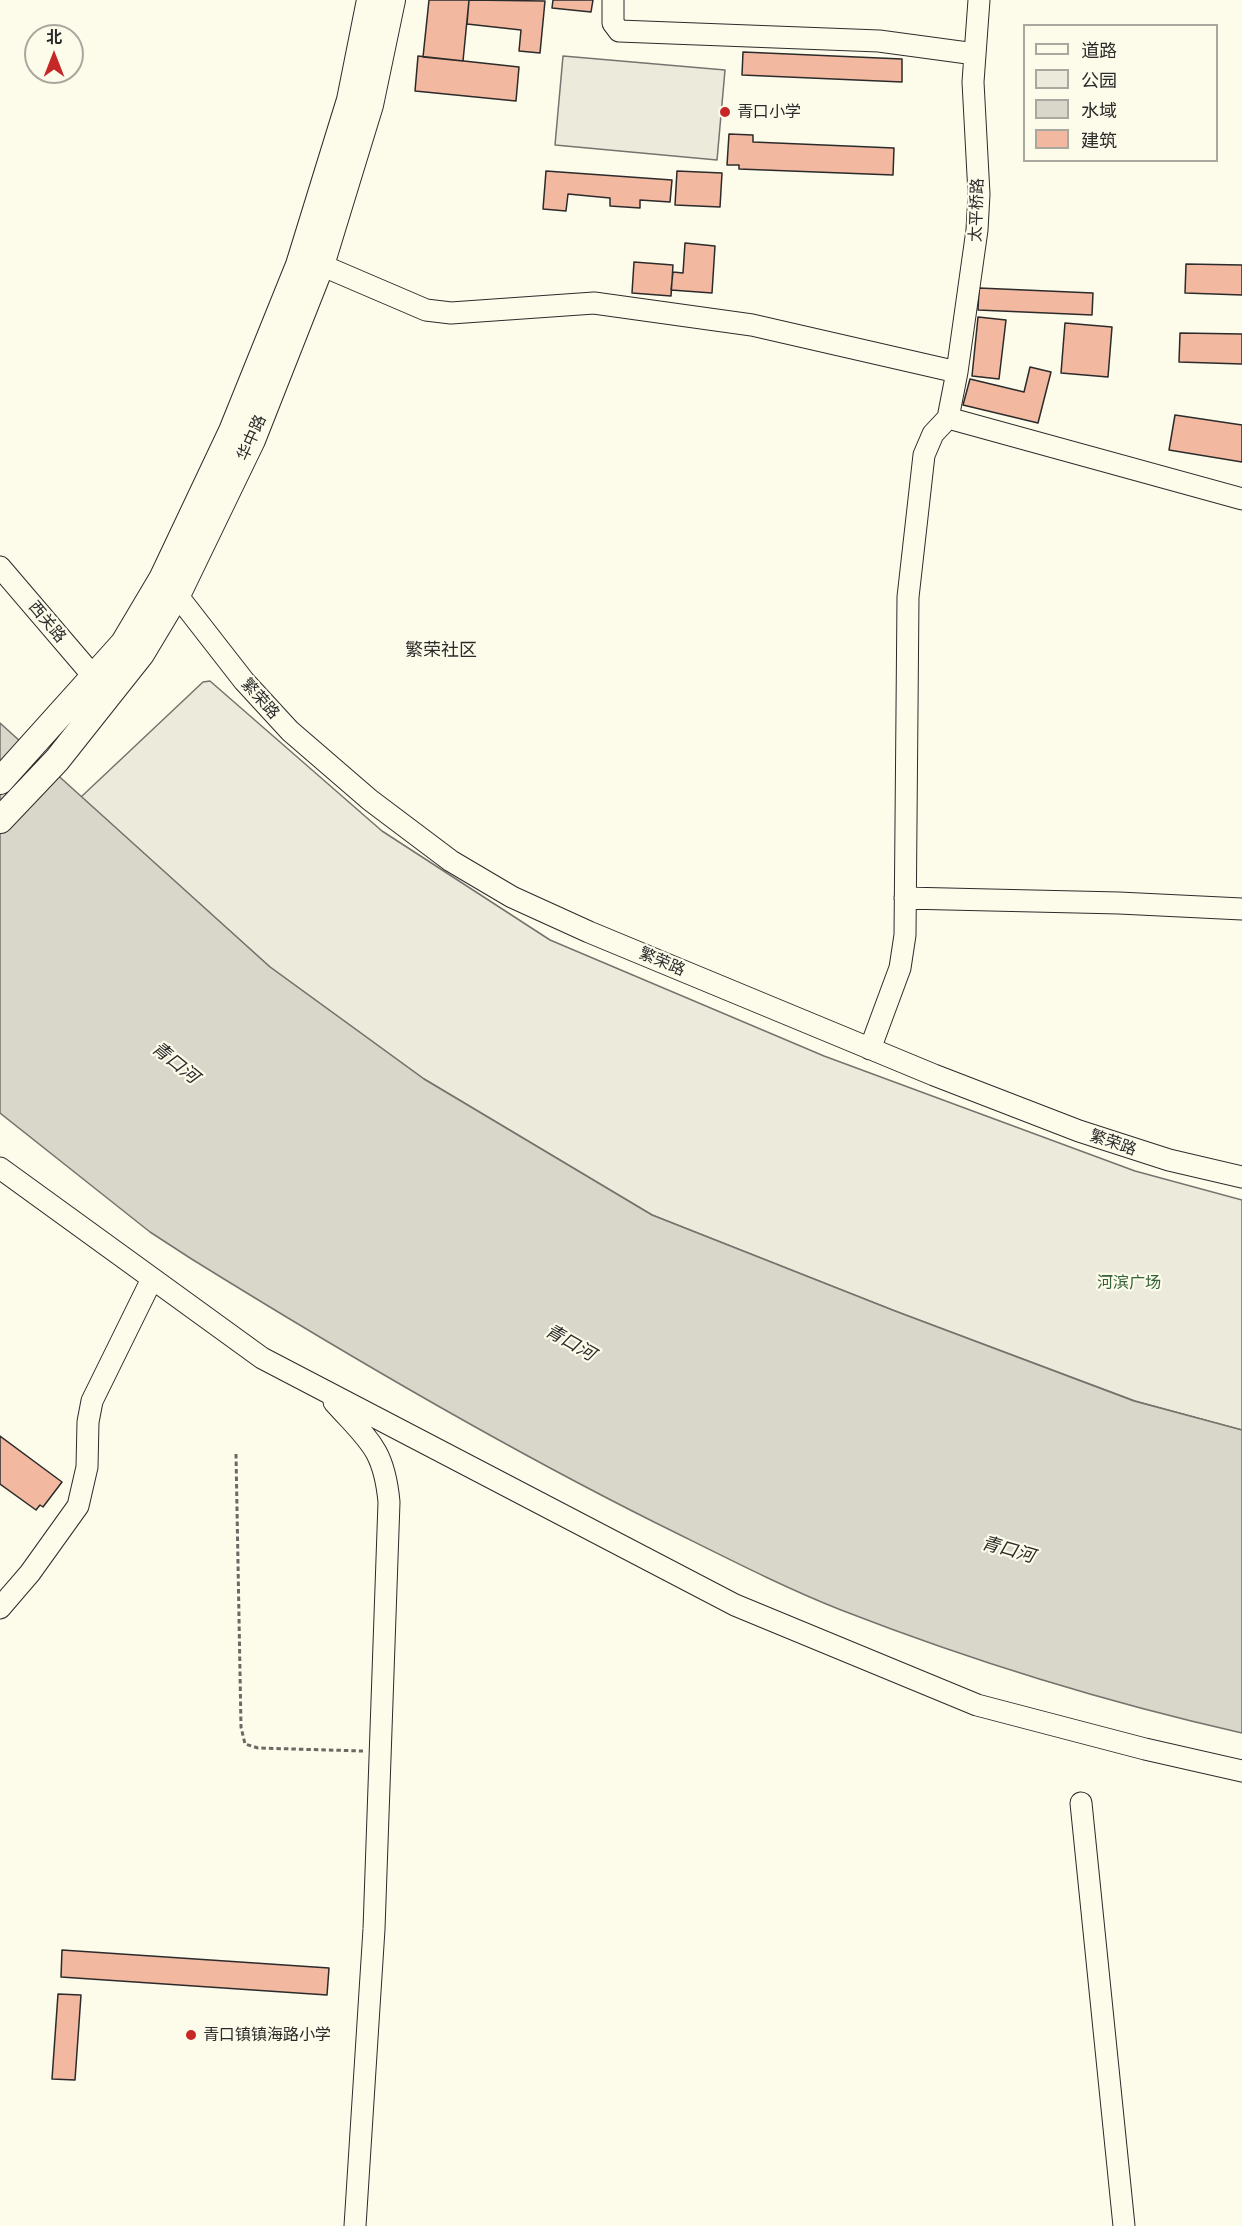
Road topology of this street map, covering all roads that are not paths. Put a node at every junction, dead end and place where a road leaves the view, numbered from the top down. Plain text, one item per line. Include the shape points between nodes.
1 (370, 0) edge
2 (392, 0) edge
3 (613, 0) edge
4 (979, 0) edge
5 (975, 54) junction
6 (321, 265) junction
7 (957, 372) junction
8 (948, 418) junction
9 (1242, 499) edge
10 (0, 567) edge
11 (177, 595) junction
12 (94, 677) junction
13 (0, 781) edge
14 (0, 820) edge
15 (904, 898) junction
16 (1242, 909) edge
17 (870, 1049) junction
18 (0, 1168) edge
19 (1242, 1177) edge
20 (152, 1279) junction
21 (323, 1390) junction
22 (0, 1608) edge
23 (1242, 1771) edge
24 (1081, 1803) dead end
25 (355, 2226) edge
26 (1124, 2226) edge

1 - 12 main road, 华中路 via 350,100 299,265 262,361 162,579 124,642
2 - 6 main road, 华中路 via 370,105
3 - 5 street via 613,23 619,31 879,41
4 - 5 street, 太平桥路
5 - 7 street, 太平桥路 via 979,194 974,262
6 - 7 street via 426,310 451,313 594,303 752,325
6 - 11 main road, 华中路 via 252,440
7 - 8 street, 太平桥路
8 - 9 street
8 - 15 street via 933,434 924,455 908,597
10 - 12 street, 西关路
11 - 14 main road, 华中路 via 141,654 57,760
11 - 17 street, 繁荣路 via 244,681 290,731 370,800 451,861 512,897
12 - 13 main road, 华中路
15 - 16 street
15 - 17 street via 905,935 900,968
17 - 19 street, 繁荣路 via 1130,1149
18 - 20 street
20 - 21 street via 245,1347
20 - 22 street via 92,1401 87,1467 78,1506
21 - 23 street via 735,1605 921,1683 1035,1722
21 - 25 street via 377,1450 386,1474 389,1502 374,1929
24 - 26 street

